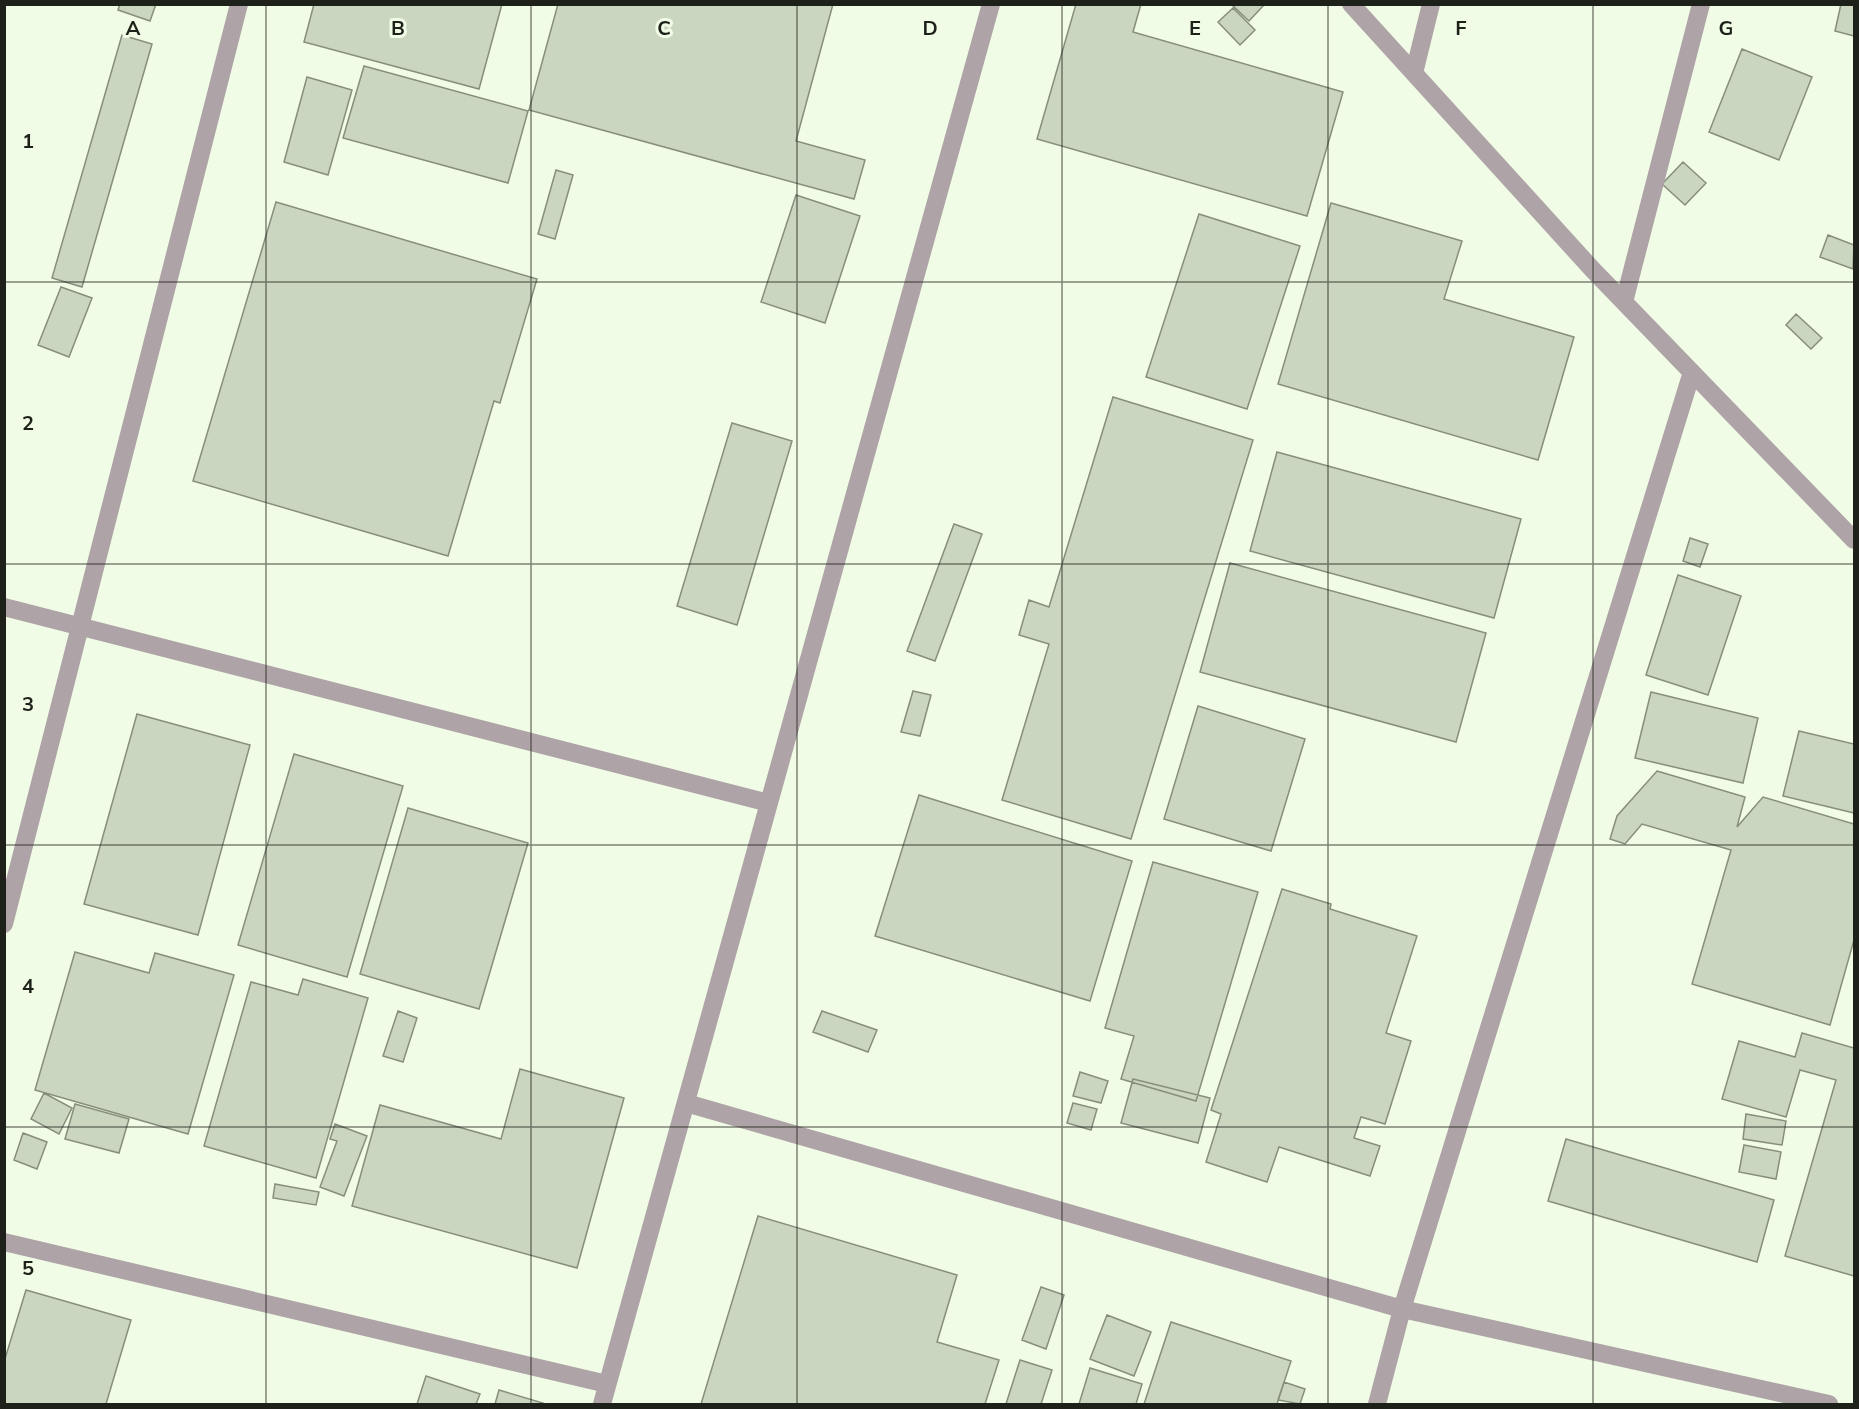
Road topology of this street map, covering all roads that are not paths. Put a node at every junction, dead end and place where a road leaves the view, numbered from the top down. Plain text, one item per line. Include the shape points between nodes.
1 (239, 4) edge
2 (991, 4) edge
3 (1351, 4) edge
4 (1431, 4) edge
5 (1701, 4) edge
6 (1414, 73) junction
7 (1624, 302) junction
8 (1692, 372) junction
9 (1854, 540) edge
10 (4, 607) edge
11 (79, 627) junction
12 (769, 803) junction
13 (4, 924) edge
14 (686, 1103) junction
15 (4, 1242) edge
16 (1402, 1309) junction
17 (608, 1384) junction
18 (602, 1404) edge
19 (1377, 1404) edge
20 (1829, 1404) edge

1 - 11 street
2 - 12 street
3 - 6 street
4 - 6 street
5 - 7 street
6 - 7 street
7 - 8 street
8 - 9 street
8 - 16 street
10 - 11 street
11 - 12 street
11 - 13 street
12 - 14 street
14 - 16 street
14 - 17 street
15 - 17 street
16 - 19 street
16 - 20 street
17 - 18 street

